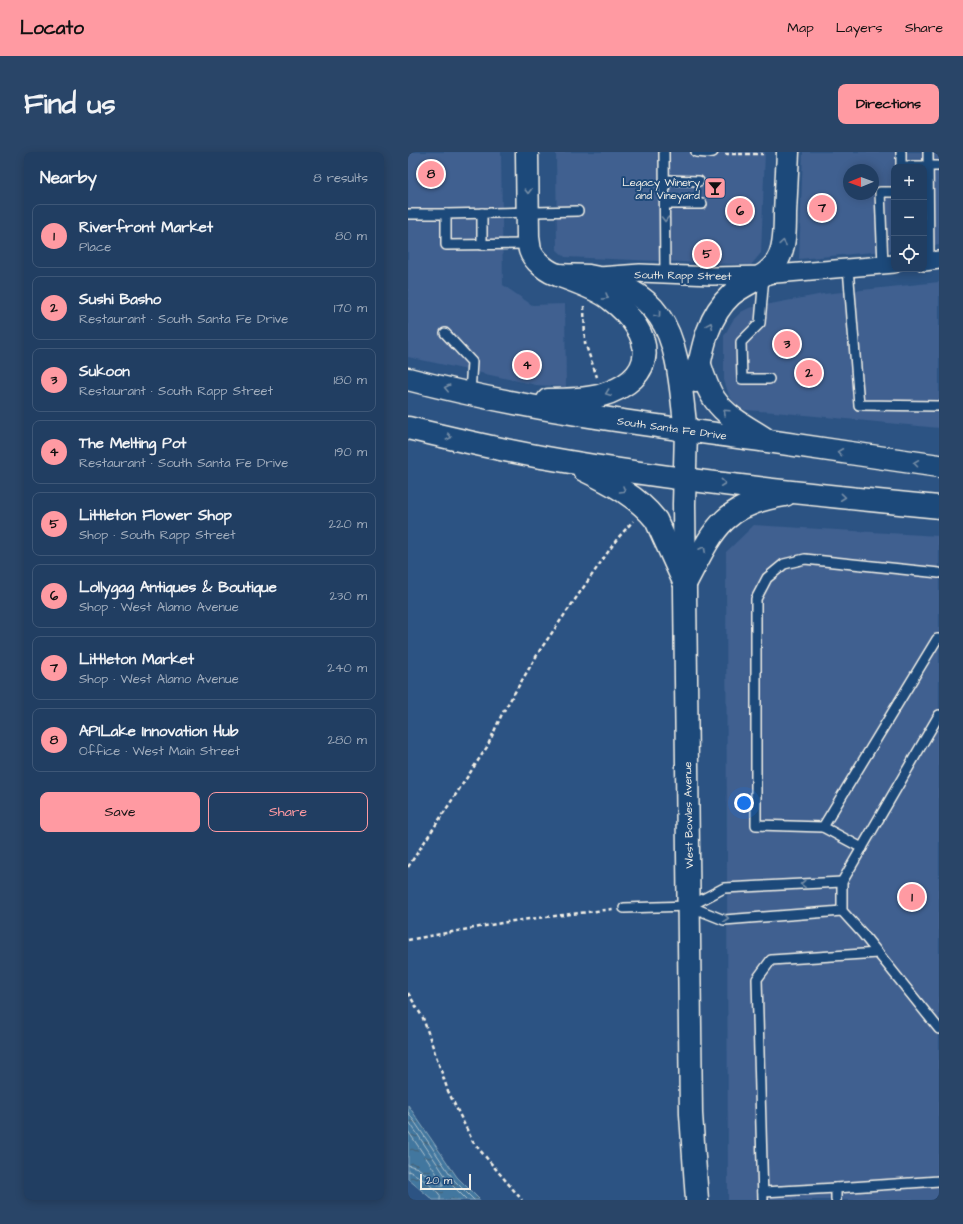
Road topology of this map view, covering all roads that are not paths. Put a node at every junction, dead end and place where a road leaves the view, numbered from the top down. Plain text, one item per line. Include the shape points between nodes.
1 (527, 152) edge
2 (664, 152) edge
3 (696, 152) edge
4 (713, 152) edge
5 (788, 152) edge
6 (900, 152) edge
7 (928, 152) edge
8 (928, 166) junction
9 (939, 166) edge
10 (927, 179) edge
11 (665, 180) junction
12 (700, 180) dead end
13 (891, 192) edge
14 (927, 200) edge
15 (665, 204) junction
16 (702, 204) dead end
17 (578, 211) dead end
18 (528, 212) junction
19 (482, 213) junction
20 (408, 214) edge
21 (446, 214) junction
22 (482, 245) junction
23 (529, 248) junction
24 (931, 261) edge
25 (888, 265) edge
26 (848, 268) junction
27 (558, 274) junction
28 (665, 274) junction
29 (764, 275) junction
30 (589, 276) junction
31 (446, 333) dead end
32 (699, 362) junction
33 (408, 379) edge
34 (769, 379) dead end
35 (470, 393) junction
36 (496, 400) junction
37 (939, 406) edge
38 (408, 428) edge
39 (686, 430) junction
40 (770, 441) junction
41 (563, 460) junction
42 (939, 466) edge
43 (684, 479) junction
44 (804, 493) junction
45 (939, 507) edge
46 (939, 573) edge
47 (685, 584) junction
48 (939, 639) edge
49 (939, 715) edge
50 (823, 827) junction
51 (862, 848) junction
52 (842, 882) junction
53 (689, 906) junction
54 (624, 908) road end
55 (842, 911) junction
56 (878, 953) junction
57 (939, 1029) edge
58 (939, 1181) edge
59 (836, 1188) junction
60 (763, 1196) edge
61 (697, 1200) edge
62 (836, 1200) edge

1 -> 18 main road
2 - 11 lane
3 - 4 lane
29 -> 5 main road, West Bowles Avenue via 780,256 783,244
6 - 8 lane via 901,166
7 - 8 lane
8 - 9 lane
8 - 10 lane
11 - 12 lane
11 - 15 lane
13 - 25 lane via 880,192
14 - 24 lane
15 - 16 lane
15 -> 28 lane
17 - 18 lane
18 - 19 lane
18 - 23 main road
19 - 21 lane
19 - 22 lane
20 - 21 lane
21 - 22 lane via 446,245
22 - 23 lane
23 - 27 main road, South Rapp Street via 541,266
25 - 26 street, South Rapp Street
26 - 29 street, South Rapp Street
26 - 37 lane via 859,405
27 - 30 main road, South Rapp Street
27 -> 36 main road via 609,297 627,314 644,341 644,361 636,376 609,393 555,400
28 - 29 street, South Rapp Street
28 - 30 street, South Rapp Street
32 -> 29 main road, West Bowles Avenue via 710,325 719,308 732,294
29 - 34 lane via 760,323 741,342 742,379
30 -> 39 main road, West Bowles Avenue via 635,293 653,308 663,321 674,351
31 - 35 lane via 472,362
32 - 39 main road, West Bowles Avenue
40 -> 32 main road via 735,420 716,401 705,381
35 -> 33 main road, South Santa Fe Drive
35 - 36 main road, South Santa Fe Drive
36 - 39 main road, South Santa Fe Drive
38 -> 41 main road
39 - 40 main road, South Santa Fe Drive
39 - 43 main road, West Bowles Avenue
42 -> 40 main road, South Santa Fe Drive
41 - 43 main road
41 -> 47 main road via 624,491 649,511 656,520
43 -> 44 main road
43 - 47 main road, West Bowles Avenue
44 -> 45 main road
47 -> 44 main road via 711,535 728,516 755,502
46 - 50 lane via 805,559 784,564 767,578 756,599 756,825
47 - 53 main road, West Bowles Avenue
48 - 50 lane
49 - 51 lane
50 - 51 lane
51 - 52 lane
52 -> 53 lane via 724,888
52 - 55 lane
53 - 54 lane
53 -> 55 lane via 724,920
53 - 61 main road, West Bowles Avenue via 691,1114
55 - 56 lane
56 - 57 lane
56 - 60 lane via 771,960 757,979
58 - 59 lane
59 - 60 lane
59 - 62 lane

